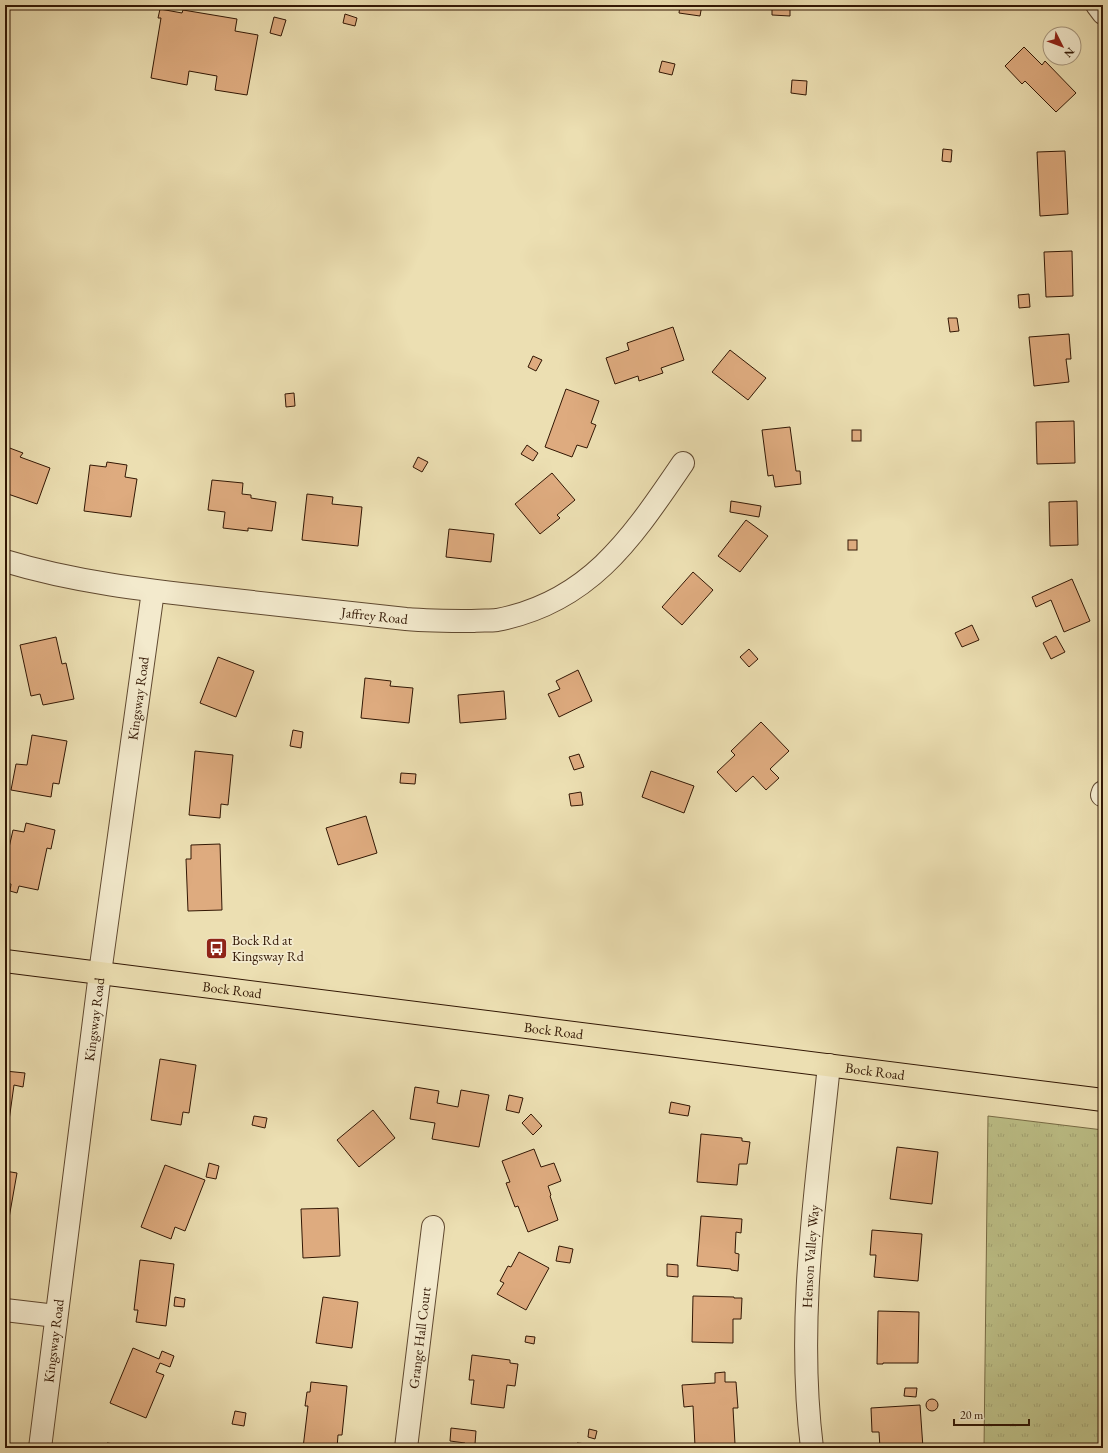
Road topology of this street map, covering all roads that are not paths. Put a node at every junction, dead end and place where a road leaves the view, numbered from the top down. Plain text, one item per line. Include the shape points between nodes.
1 (1097, 5) edge
2 (1103, 13) edge
3 (683, 463) dead end
4 (5, 561) edge
5 (153, 591) junction
6 (5, 961) edge
7 (100, 973) junction
8 (829, 1065) junction
9 (1103, 1100) edge
10 (433, 1227) dead end
11 (5, 1310) edge
12 (56, 1316) junction
13 (40, 1448) edge
14 (406, 1448) edge
15 (812, 1448) edge

1 - 2 street
3 - 5 street, Jaffrey Road via 635,530 585,582 541,607 496,620 441,622
4 - 5 street, Jaffrey Road via 41,572
5 - 7 street, Kingsway Road
6 - 7 main road, Bock Road
7 - 8 main road, Bock Road
7 - 12 street, Kingsway Road
8 - 9 main road, Bock Road
8 - 15 street, Henson Valley Way via 808,1264 806,1361
10 - 14 street, Grange Hall Court
11 - 12 street
12 - 13 street, Kingsway Road

